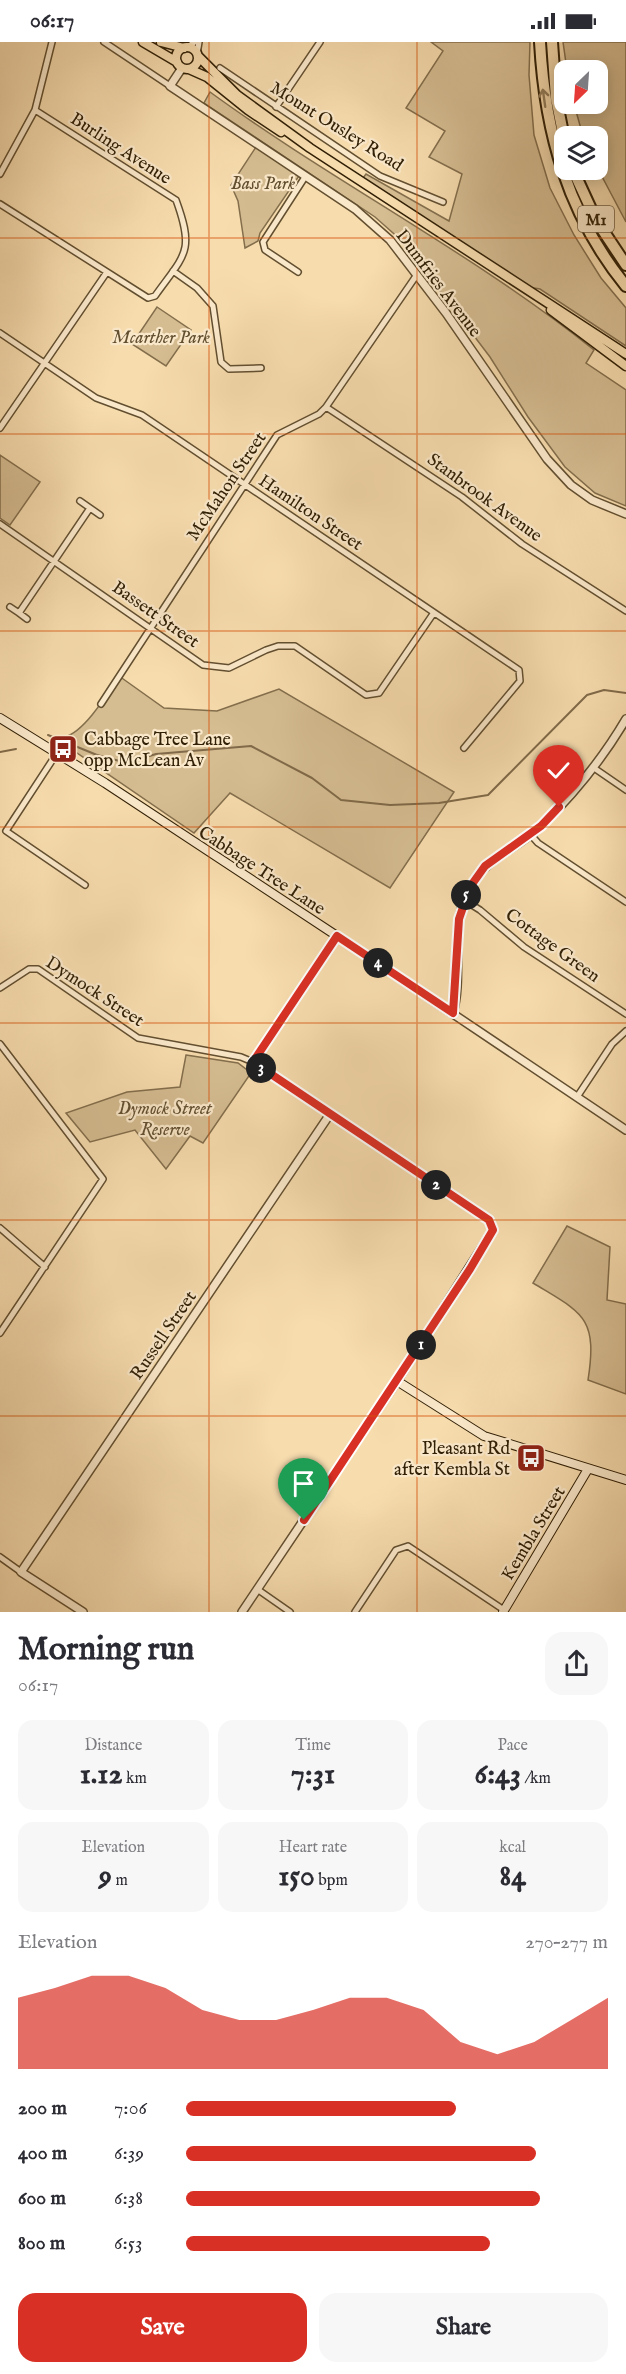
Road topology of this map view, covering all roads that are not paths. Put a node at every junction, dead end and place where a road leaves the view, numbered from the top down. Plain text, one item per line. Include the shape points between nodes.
1 (51, 42) edge
2 (104, 42) edge
3 (143, 42) edge
4 (161, 42) edge
5 (197, 42) edge
6 (320, 42) edge
7 (540, 42) edge
8 (552, 42) edge
9 (186, 48) junction
10 (197, 55) junction
11 (183, 66) junction
12 (220, 68) dead end
13 (170, 86) junction
14 (276, 107) junction
15 (35, 110) junction
16 (562, 126) edge
17 (310, 148) junction
18 (0, 174) edge
19 (305, 177) junction
20 (578, 180) edge
21 (443, 202) dead end
22 (0, 204) edge
23 (588, 233) junction
24 (626, 265) edge
25 (173, 271) junction
26 (108, 272) junction
27 (298, 272) dead end
28 (416, 276) junction
29 (626, 286) edge
30 (522, 288) junction
31 (626, 296) edge
32 (0, 333) edge
33 (626, 354) edge
34 (45, 363) junction
35 (626, 366) edge
36 (261, 368) dead end
37 (326, 407) junction
38 (0, 428) edge
39 (244, 485) junction
40 (80, 501) dead end
41 (90, 508) junction
42 (626, 514) edge
43 (100, 515) dead end
44 (0, 524) edge
45 (53, 560) junction
46 (10, 607) dead end
47 (626, 611) edge
48 (19, 613) junction
49 (433, 614) junction
50 (27, 619) dead end
51 (150, 627) junction
52 (101, 704) dead end
53 (0, 718) edge
54 (626, 719) edge
55 (464, 748) dead end
56 (57, 753) junction
57 (594, 768) junction
58 (626, 790) edge
59 (3, 831) edge
60 (530, 834) junction
61 (86, 885) dead end
62 (464, 900) junction
63 (626, 902) edge
64 (337, 936) junction
65 (0, 988) edge
66 (453, 1013) junction
67 (626, 1014) edge
68 (626, 1031) edge
69 (0, 1044) edge
70 (253, 1062) junction
71 (577, 1097) junction
72 (330, 1114) junction
73 (626, 1130) edge
74 (0, 1228) edge
75 (45, 1267) junction
76 (0, 1333) edge
77 (397, 1381) junction
78 (588, 1469) junction
79 (626, 1480) edge
80 (0, 1557) edge
81 (21, 1572) junction
82 (257, 1589) junction
83 (504, 1611) edge
84 (83, 1612) edge
85 (242, 1612) edge
86 (290, 1612) edge
87 (356, 1612) edge

1 - 15 street
2 - 13 street, Dumfries Avenue
3 - 11 main road, Mount Ousley Road
4 - 9 main road
5 - 9 street
5 - 10 street
6 - 14 street
23 -> 7 highway, M1 via 556,155 544,96
8 - 16 highway
9 - 10 main road, Mount Ousley Road
9 - 11 main road via 177,53
10 - 11 main road via 195,65
10 - 17 main road, Mount Ousley Road via 237,95
11 - 13 street
11 - 17 main road, Mount Ousley Road via 204,75 261,119
12 - 14 street, Mount Ousley Road
13 - 19 street, Dumfries Avenue
14 - 21 street, Mount Ousley Road via 380,176
15 - 18 street
15 - 25 street, Burling Avenue via 176,200 185,224 187,249
17 - 30 main road, Mount Ousley Road
19 - 27 street via 262,242 266,250
19 - 28 street, Dumfries Avenue via 355,209 381,232
20 - 24 highway, M1 via 596,220
22 - 26 street
23 - 29 highway, M1
23 - 31 highway via 603,264
25 - 26 street, Burling Avenue via 155,296 148,298
25 - 36 street via 197,288 213,306 221,362 229,369
26 - 34 street
28 - 37 street, McMahon Street
28 - 42 street, Dumfries Avenue via 548,459 571,485 592,500
30 - 33 main road, Mount Ousley Road
30 - 35 main road, Mount Ousley Road
32 - 34 street, Hamilton Street
34 - 38 street
34 - 39 street, Hamilton Street via 96,398 142,415
37 - 39 street, McMahon Street via 277,435
37 - 47 street, Stanbrook Avenue via 425,471 522,544
39 - 49 street, Hamilton Street
39 - 51 street, McMahon Street
40 - 41 street
41 - 43 street
41 - 45 street
44 - 45 street, Bassett Street
45 - 48 street
45 - 51 street, Bassett Street
46 - 48 street
48 - 50 street
49 - 51 street, Bassett Street via 379,693 366,695 295,646 266,650 229,668 202,665
49 - 55 street, Hamilton Street via 519,670 520,681
51 - 52 street, McMahon Street
53 - 56 main road, Cabbage Tree Lane
54 - 57 street
56 - 59 street
56 - 64 main road, Cabbage Tree Lane
57 - 58 street
57 - 60 street
59 - 61 street
60 - 62 street via 485,866
60 - 63 street
62 - 66 street via 459,919
62 - 67 street, Cottage Green via 524,947
64 - 66 street, Cabbage Tree Lane
64 - 70 main road
65 - 70 street, Dymock Street via 29,969 38,969 138,1038
66 - 71 street, Cabbage Tree Lane
68 - 71 street via 612,1044
69 - 75 street via 103,1179
70 - 72 main road, Dymock Street
71 - 73 street, Cabbage Tree Lane
72 - 77 main road, Dymock Street via 489,1220 493,1230
72 - 81 street, Russell Street
74 - 75 street
75 - 76 street
77 - 78 main road via 484,1436
77 - 82 street
78 - 79 main road
78 - 83 main road, Kembla Street
80 - 81 street
81 - 84 street
82 - 85 street
82 - 86 street
83 - 87 street via 408,1546 396,1550

